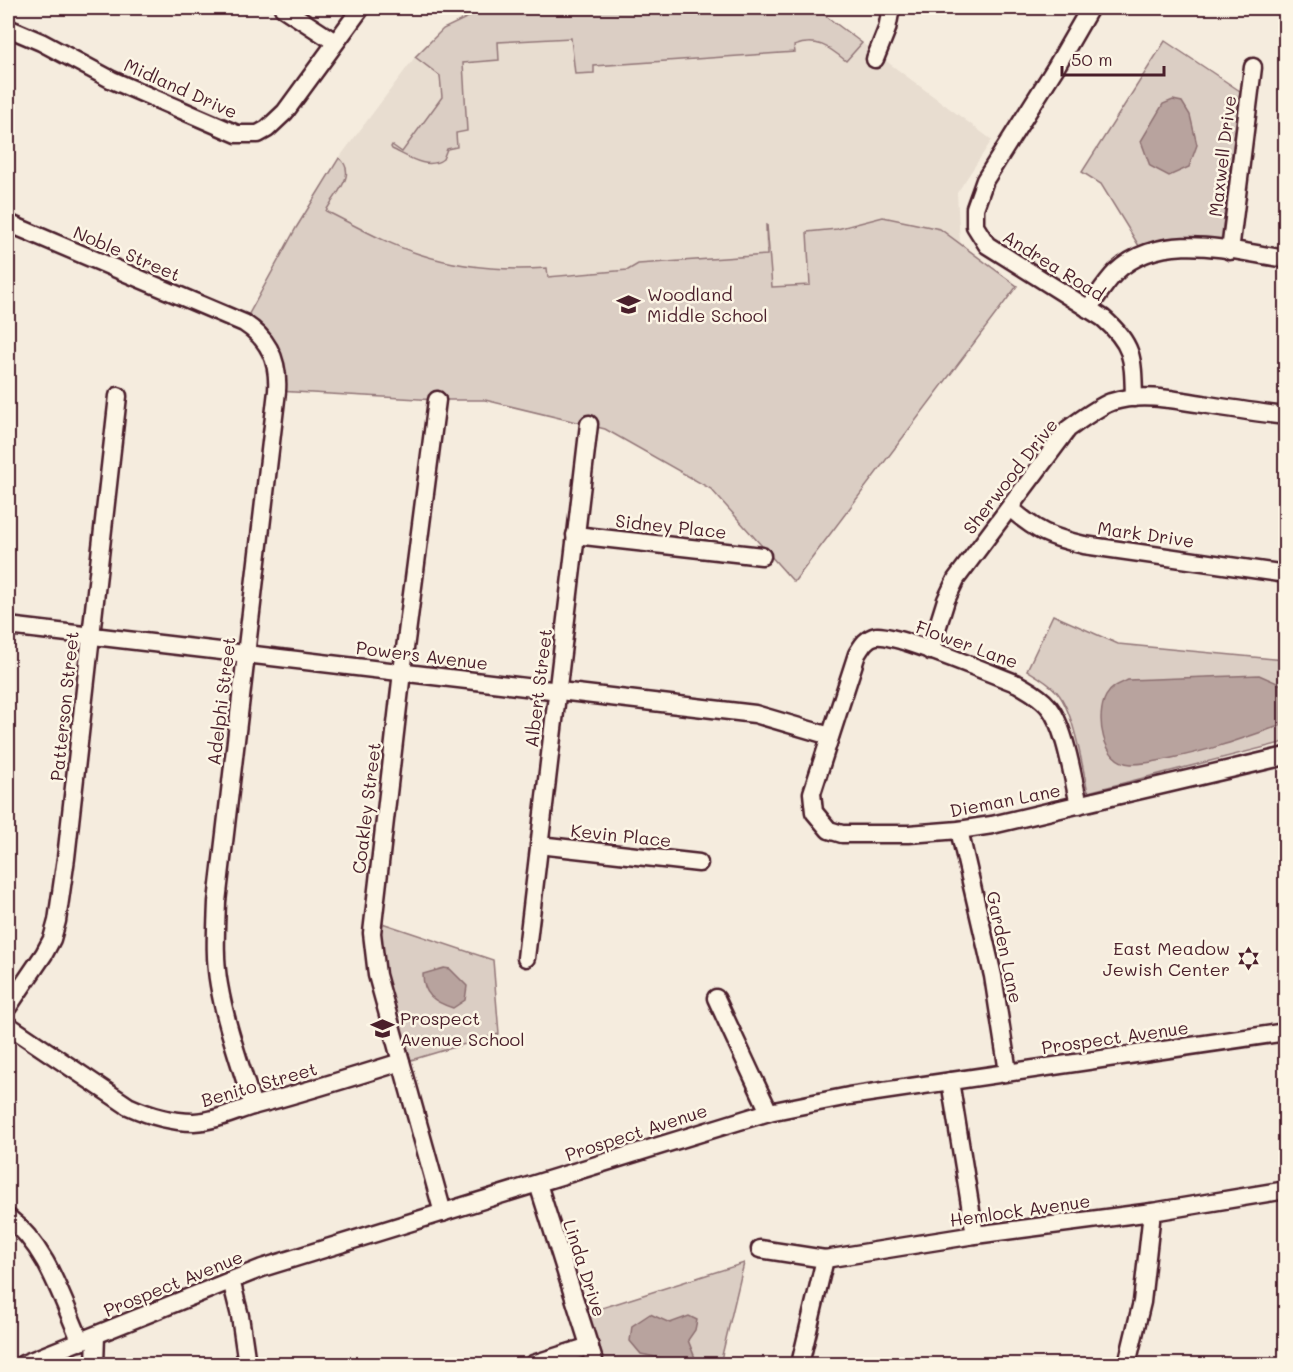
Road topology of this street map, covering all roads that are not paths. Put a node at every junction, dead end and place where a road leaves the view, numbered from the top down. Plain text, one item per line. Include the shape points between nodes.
1 (283, 8) edge
2 (361, 8) edge
3 (891, 8) edge
4 (1090, 8) edge
5 (8, 28) edge
6 (334, 42) junction
7 (874, 59) dead end
8 (1253, 67) dead end
9 (8, 224) edge
10 (1230, 251) junction
11 (1286, 259) edge
12 (1088, 309) junction
13 (232, 318) joint
14 (118, 396) dead end
15 (1134, 398) junction
16 (437, 400) dead end
17 (1286, 416) edge
18 (589, 424) dead end
19 (1010, 508) junction
20 (575, 535) junction
21 (762, 556) dead end
22 (1286, 574) edge
23 (8, 626) edge
24 (91, 636) junction
25 (930, 651) junction
26 (246, 654) junction
27 (402, 672) junction
28 (557, 690) junction
29 (830, 736) junction
30 (1286, 756) edge
31 (1079, 805) junction
32 (959, 830) junction
33 (539, 845) junction
34 (699, 864) dead end
35 (526, 958) dead end
36 (716, 998) dead end
37 (8, 1007) edge
38 (8, 1025) edge
39 (1286, 1032) edge
40 (401, 1062) junction
41 (1008, 1072) junction
42 (950, 1081) junction
43 (253, 1106) junction
44 (769, 1112) junction
45 (538, 1184) junction
46 (1286, 1190) edge
47 (1152, 1212) junction
48 (443, 1213) junction
49 (8, 1217) edge
50 (975, 1235) junction
51 (760, 1249) dead end
52 (825, 1259) junction
53 (231, 1280) junction
54 (88, 1339) junction
55 (590, 1346) junction
56 (23, 1365) edge
57 (95, 1365) edge
58 (247, 1365) edge
59 (533, 1365) edge
60 (595, 1365) edge
61 (800, 1365) edge
62 (1127, 1365) edge

1 - 6 street
2 - 6 street, Midland Drive
3 - 7 street
4 - 12 street, Andrea Road via 985,180 975,208 975,226 987,245
5 - 6 street, Midland Drive via 112,80 237,134 258,134 285,112
8 - 10 street, Maxwell Drive
9 - 13 street, Noble Street
10 - 11 street
10 - 12 street via 1174,246 1147,252 1118,271
12 - 15 street, Andrea Road via 1116,330 1132,356
13 - 26 street, Adelphi Street via 252,328 265,342 275,360 278,380
14 - 24 street, Patterson Street
15 - 17 street, Sherwood Drive
15 - 19 street, Sherwood Drive via 1110,403 1068,429
16 - 27 street, Coakley Street
18 - 20 street, Albert Street
19 - 22 street, Mark Drive via 1052,537 1084,545
19 - 25 street, Sherwood Drive via 956,579
20 - 21 street, Sidney Place
20 - 28 street, Albert Street
23 - 24 street, Powers Avenue
24 - 26 street, Powers Avenue
24 - 37 street, Patterson Street via 57,921 44,954
25 - 29 street, Flower Lane via 882,635 866,640 857,654
25 - 31 street, Flower Lane via 1018,684 1048,705 1062,735
26 - 27 street, Powers Avenue
26 - 43 street, Adelphi Street via 215,943 225,1016
27 - 28 street, Powers Avenue
27 - 40 street, Coakley Street via 372,933 377,975
28 - 29 street, Powers Avenue via 755,714
28 - 33 street, Albert Street
29 - 32 street, Dieman Lane via 812,793 814,812 829,830 842,834 909,834
30 - 31 street, Dieman Lane
31 - 32 street, Dieman Lane
32 - 41 street, Garden Lane via 993,976
33 - 34 street, Kevin Place
33 - 35 street, Albert Street
36 - 44 street
38 - 43 street, Benito Street via 106,1093 149,1115 196,1122
39 - 41 street, Prospect Avenue
40 - 43 street, Benito Street
40 - 48 street, Coakley Street
41 - 42 street, Prospect Avenue
42 - 44 street, Prospect Avenue
42 - 50 street
44 - 45 street, Prospect Avenue
45 - 48 street, Prospect Avenue
45 - 55 street, Linda Drive
46 - 47 street, Hemlock Avenue
47 - 50 street, Hemlock Avenue
47 - 62 street via 1142,1302
48 - 53 street, Prospect Avenue
49 - 54 street via 24,1230 44,1257
50 - 52 street, Hemlock Avenue
51 - 52 street, Hemlock Avenue
52 - 61 street
53 - 54 street, Prospect Avenue
53 - 58 street
54 - 56 street, Prospect Avenue
54 - 57 street
55 - 59 street
55 - 60 street, Linda Drive

